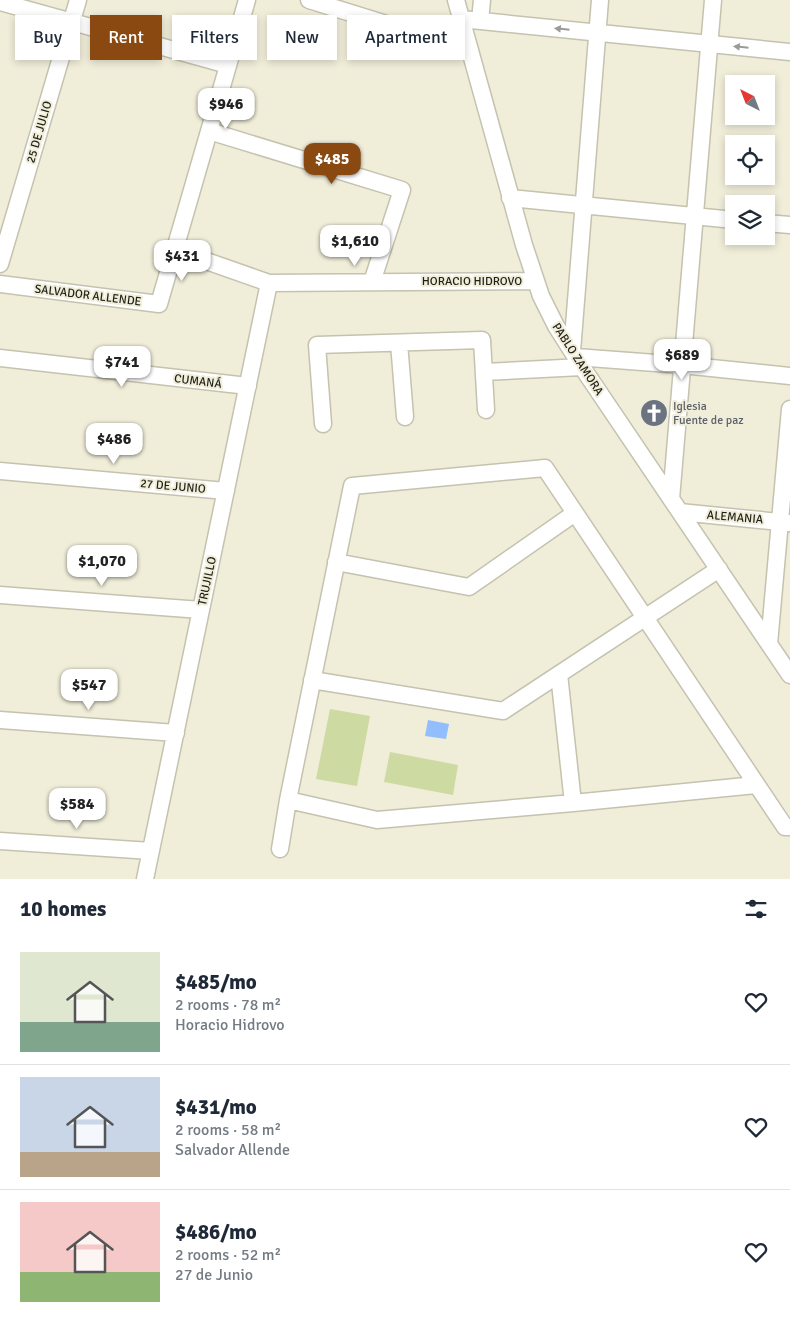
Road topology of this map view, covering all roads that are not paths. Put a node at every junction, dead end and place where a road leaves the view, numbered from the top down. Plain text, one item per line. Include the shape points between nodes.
1 (78, 0) edge
2 (247, 0) edge
3 (309, 0) edge
4 (456, 0) edge
5 (482, 0) edge
6 (600, 0) edge
7 (712, 0) edge
8 (0, 2) edge
9 (47, 15) edge
10 (74, 15) edge
11 (460, 15) edge
12 (465, 20) edge
13 (480, 21) junction
14 (80, 24) edge
15 (465, 31) edge
16 (597, 33) junction
17 (709, 44) junction
18 (470, 50) junction
19 (790, 52) edge
20 (61, 60) edge
21 (228, 65) junction
22 (209, 131) junction
23 (510, 198) junction
24 (584, 205) junction
25 (695, 216) junction
26 (725, 219) edge
27 (775, 224) edge
28 (790, 225) edge
29 (175, 250) junction
30 (0, 264) edge
31 (535, 281) junction
32 (372, 282) junction
33 (269, 283) junction
34 (0, 284) edge
35 (399, 343) junction
36 (0, 358) edge
37 (577, 358) junction
38 (682, 365) junction
39 (484, 372) junction
40 (790, 376) edge
41 (248, 386) junction
42 (486, 410) dead end
43 (790, 410) edge
44 (405, 416) dead end
45 (323, 424) dead end
46 (0, 471) edge
47 (226, 491) junction
48 (676, 506) junction
49 (575, 512) junction
50 (785, 522) edge
51 (336, 562) junction
52 (719, 569) junction
53 (0, 595) edge
54 (201, 610) junction
55 (645, 618) junction
56 (769, 644) junction
57 (559, 674) junction
58 (790, 675) edge
59 (312, 680) junction
60 (0, 720) edge
61 (176, 733) junction
62 (756, 785) junction
63 (288, 800) junction
64 (573, 803) junction
65 (790, 827) edge
66 (0, 841) edge
67 (280, 849) dead end
68 (151, 851) junction
69 (145, 879) edge

1 - 10 street, 25 DE JULIO
2 - 21 street, SALVADOR ALLENDE
3 - 18 street
4 - 11 street, PABLO ZAMORA
5 - 13 street
6 - 16 street
7 - 17 street
8 - 9 street
12 - 13 street
16 -> 13 street
14 - 21 street
15 - 18 street, PABLO ZAMORA
16 - 17 street
16 - 24 street
19 -> 17 street
17 - 25 street
18 - 23 street, PABLO ZAMORA
20 - 30 street, 25 DE JULIO
21 - 22 street, SALVADOR ALLENDE
22 - 29 street, SALVADOR ALLENDE
22 - 32 street via 402,190
23 - 24 street
23 - 31 street, PABLO ZAMORA
24 - 25 street
24 - 37 street
25 - 26 street
25 - 38 street
27 - 28 street
29 - 33 street, HORACIO HIDROVO
29 - 34 street, SALVADOR ALLENDE via 159,304
31 - 32 street, HORACIO HIDROVO
31 - 37 street, PABLO ZAMORA via 547,310
32 - 33 street, HORACIO HIDROVO
33 - 41 street, TRUJILLO
35 - 39 street via 482,340
35 - 44 street
35 - 45 street via 316,345
36 - 41 street, CUMANÁ
37 - 38 street
37 - 39 street
37 - 48 street, PABLO ZAMORA
38 - 40 street
38 - 48 street
39 - 42 street
41 - 47 street, TRUJILLO
43 - 50 street
46 - 47 street, 27 DE JUNIO
47 - 54 street, TRUJILLO
48 - 50 street, ALEMANIA
48 - 52 street, PABLO ZAMORA
49 - 51 street via 469,587
49 - 51 street via 545,468 352,486
49 - 55 street
50 - 56 street
51 - 59 street
52 - 55 street
52 - 56 street, PABLO ZAMORA
53 - 54 street
54 - 61 street, TRUJILLO
55 - 57 street
55 - 62 street
56 - 58 street, PABLO ZAMORA
57 - 59 street via 503,711
57 - 64 street
59 - 63 street
60 - 61 street
61 - 68 street, TRUJILLO
62 - 64 street
62 - 65 street via 785,828
63 - 64 street via 377,820
63 - 67 street
66 - 68 street
68 - 69 street, TRUJILLO

